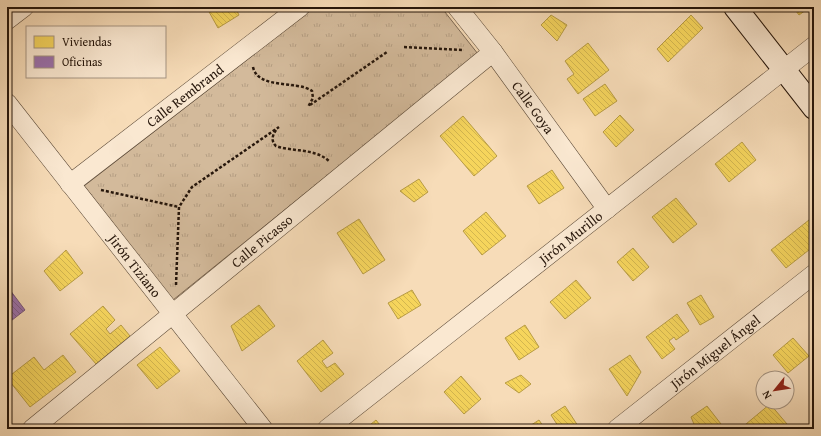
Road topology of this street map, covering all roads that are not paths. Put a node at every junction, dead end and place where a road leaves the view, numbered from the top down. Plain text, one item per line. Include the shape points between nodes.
1 (24, 7) edge
2 (300, 7) edge
3 (457, 7) edge
4 (735, 7) edge
5 (7, 20) edge
6 (814, 46) edge
7 (493, 52) junction
8 (784, 70) junction
9 (7, 103) edge
10 (814, 108) edge
11 (70, 184) junction
12 (607, 209) junction
13 (814, 274) edge
14 (174, 313) junction
15 (32, 429) edge
16 (263, 429) edge
17 (327, 429) edge
18 (617, 429) edge

1 - 5 street
2 - 11 street, Calle Rembrand
3 - 7 street, Calle Goya
4 - 8 street
6 - 8 street, Jirón Murillo
7 - 12 street, Calle Goya
7 - 14 street, Calle Picasso
8 - 10 street
8 - 12 street, Jirón Murillo
9 - 11 street, Jirón Tiziano
11 - 14 street, Jirón Tiziano
12 - 17 street, Jirón Murillo
13 - 18 street, Jirón Miguel Ángel
14 - 15 street, Calle Picasso
14 - 16 street, Jirón Tiziano

